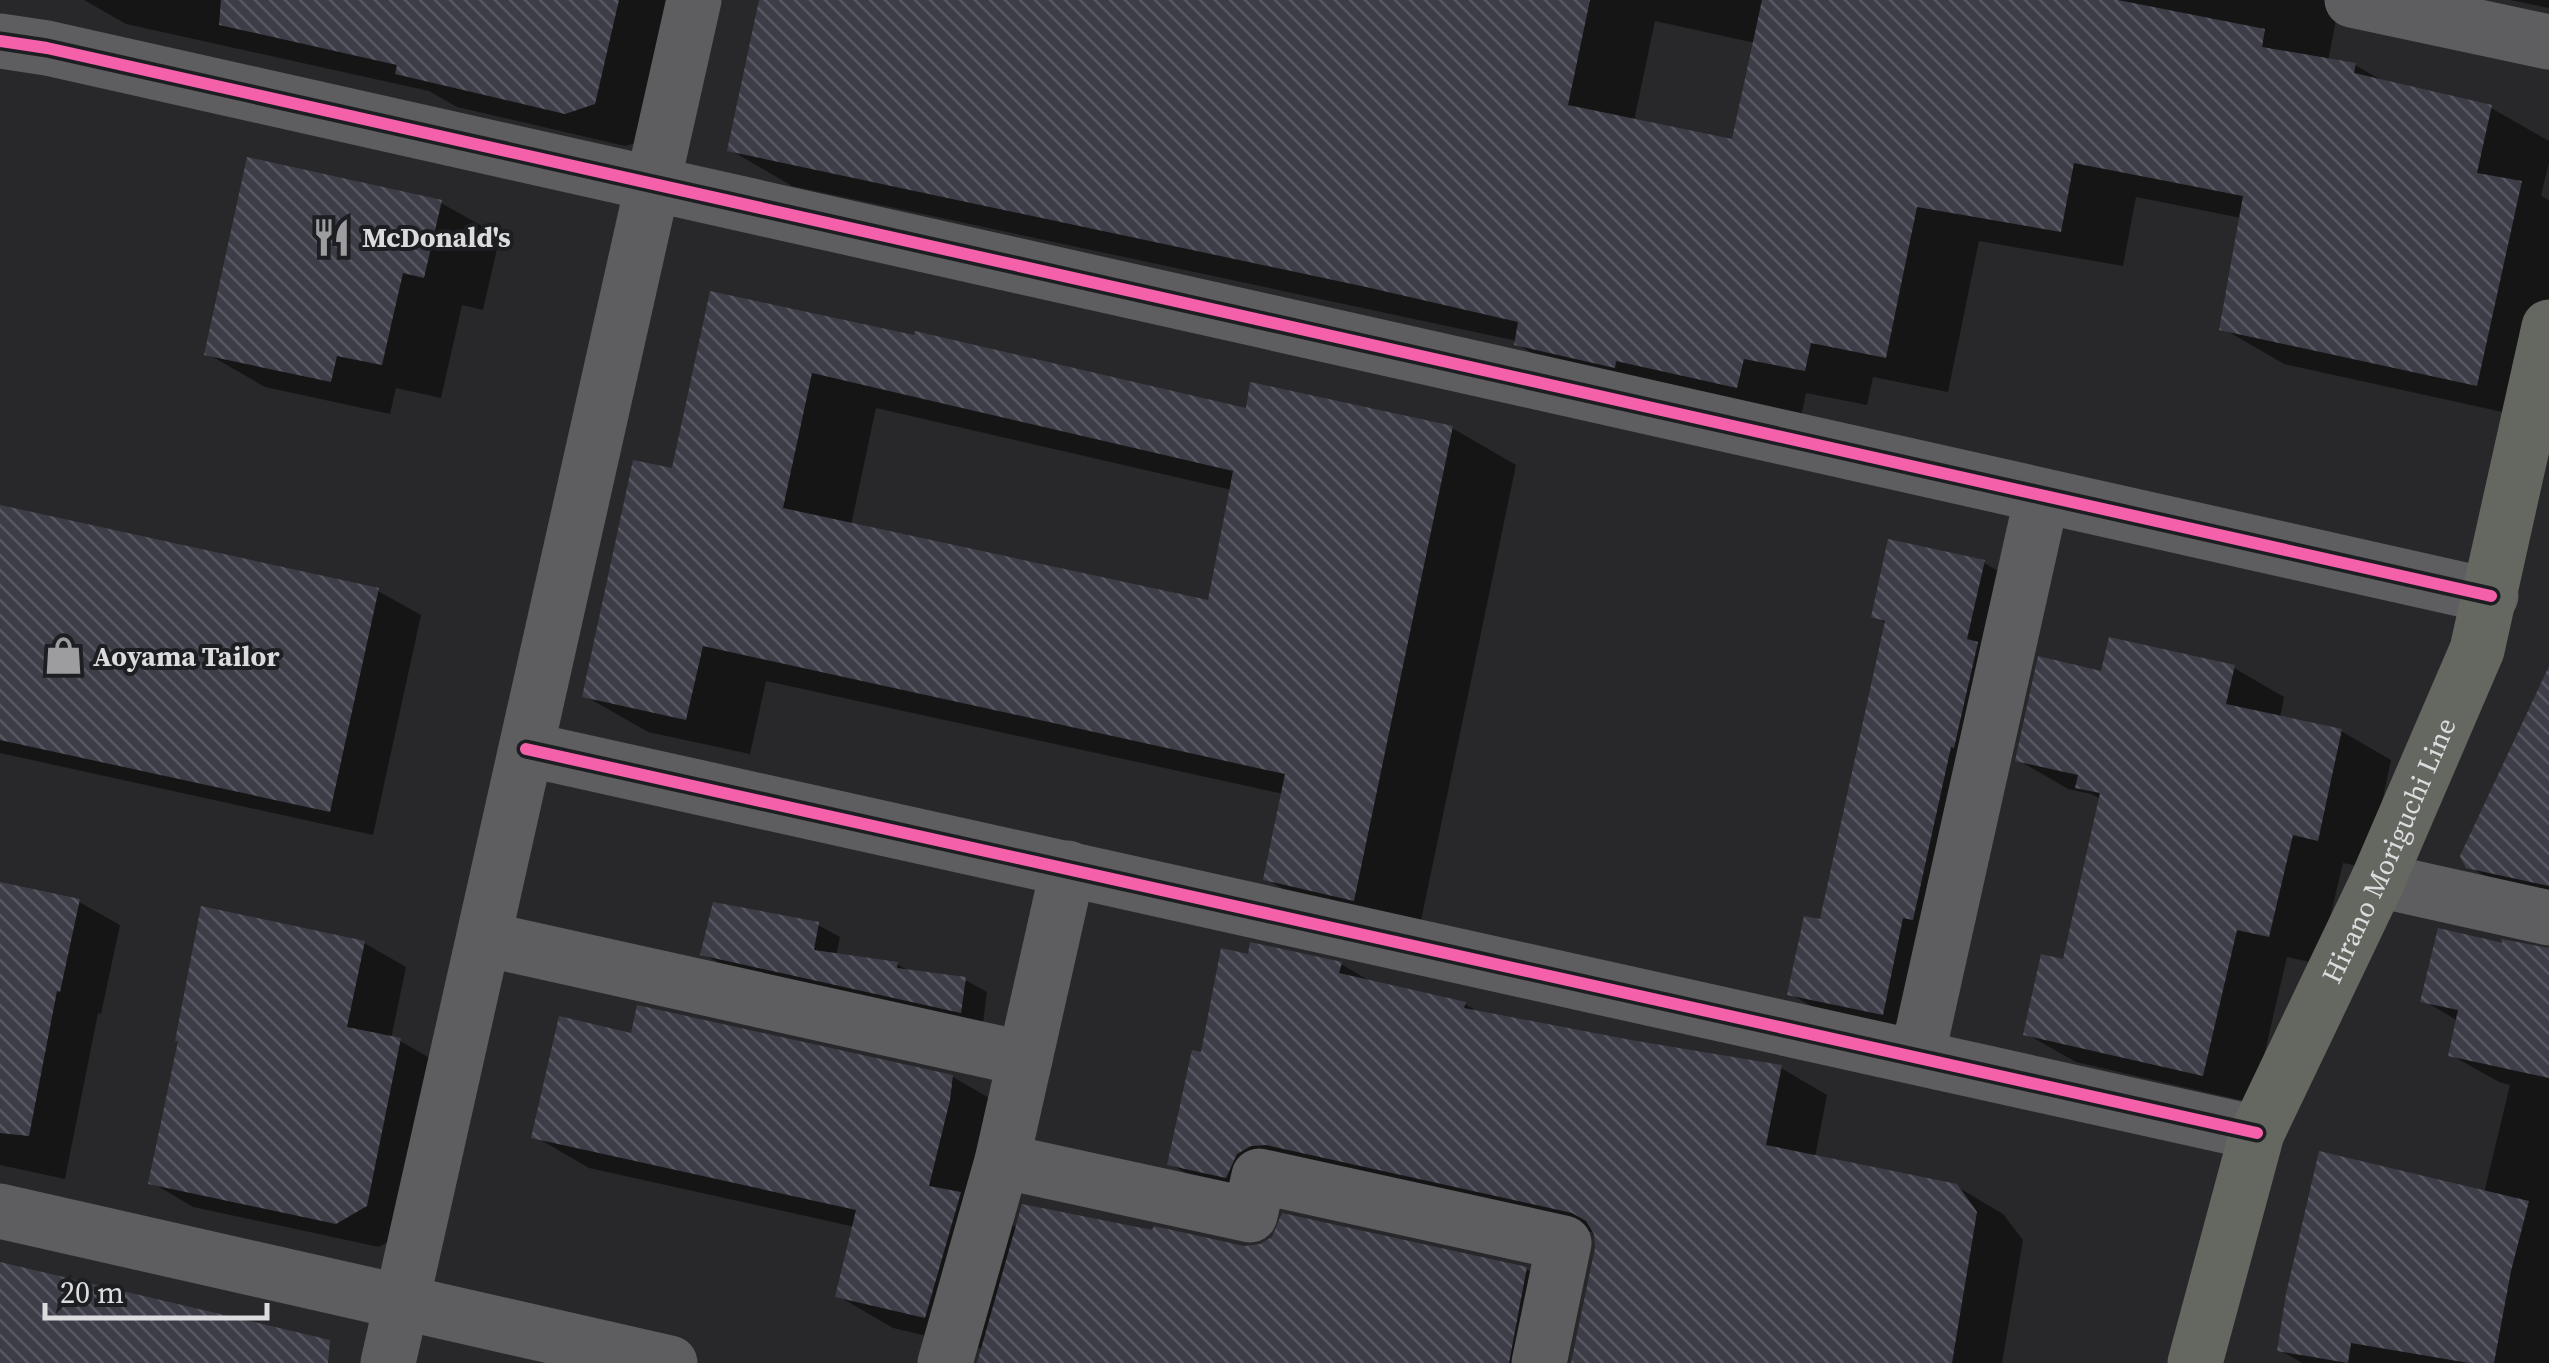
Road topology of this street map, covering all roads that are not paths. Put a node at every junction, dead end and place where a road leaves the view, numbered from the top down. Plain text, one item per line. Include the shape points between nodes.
1 (694, 0) edge
2 (2352, 0) edge
3 (0, 40) edge
4 (2549, 42) edge
5 (654, 184) junction
6 (2549, 327) edge
7 (2042, 496) junction
8 (2491, 596) junction
9 (526, 749) junction
10 (1068, 868) junction
11 (2378, 880) junction
12 (2549, 918) edge
13 (485, 939) junction
14 (1918, 1057) junction
15 (1026, 1059) junction
16 (2257, 1133) junction
17 (1002, 1161) junction
18 (0, 1211) edge
19 (402, 1302) junction
20 (388, 1363) edge
21 (670, 1363) edge
22 (946, 1363) edge
23 (1539, 1363) edge
24 (2195, 1363) edge

1 - 5 street
2 - 4 street
3 - 5 street
5 - 7 street
5 - 9 street
6 - 8 main road, Hirano Moriguchi Line
7 - 8 street
7 - 14 street
8 - 11 main road, Hirano Moriguchi Line via 2478,650
9 - 10 street
9 - 13 street
10 - 14 street
10 - 15 street
11 - 12 street
11 - 16 main road, Hirano Moriguchi Line
13 - 15 street
13 - 19 street
14 - 16 street
15 - 17 street
16 - 24 main road, Hirano Moriguchi Line
17 - 22 street
17 - 23 street via 1250,1215 1259,1176 1564,1243
18 - 19 street
19 - 20 street
19 - 21 street

